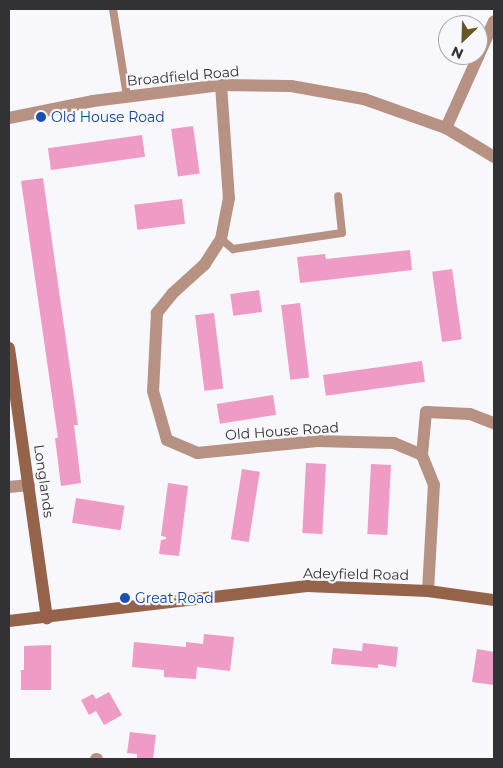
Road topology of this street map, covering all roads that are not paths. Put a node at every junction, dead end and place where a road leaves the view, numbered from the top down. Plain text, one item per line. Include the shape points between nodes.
1 (113, 9) edge
2 (494, 21) edge
3 (221, 85) junction
4 (127, 96) junction
5 (9, 118) edge
6 (446, 128) junction
7 (494, 157) edge
8 (338, 196) dead end
9 (221, 239) junction
10 (9, 348) edge
11 (494, 423) edge
12 (422, 455) junction
13 (29, 485) junction
14 (9, 486) edge
15 (428, 591) junction
16 (494, 600) edge
17 (47, 618) junction
18 (9, 621) edge

1 - 4 lane
2 - 6 street
3 - 4 street, Broadfield Road
3 - 6 street, Broadfield Road via 291,86 364,99
3 - 9 street, Old House Road via 229,198
4 - 5 street, Broadfield Road
6 - 7 street, Broadfield Road
8 - 9 lane via 342,232 234,249
9 - 12 street, Old House Road via 205,264 172,293 157,313 153,391 167,440 197,452 317,441 394,443
10 - 13 street, Longlands
11 - 12 street via 470,414 426,412
12 - 15 street via 434,486
13 - 14 street
13 - 17 street, Longlands
15 - 16 street, Adeyfield Road
15 - 17 street, Adeyfield Road via 307,586
17 - 18 street, Adeyfield Road

